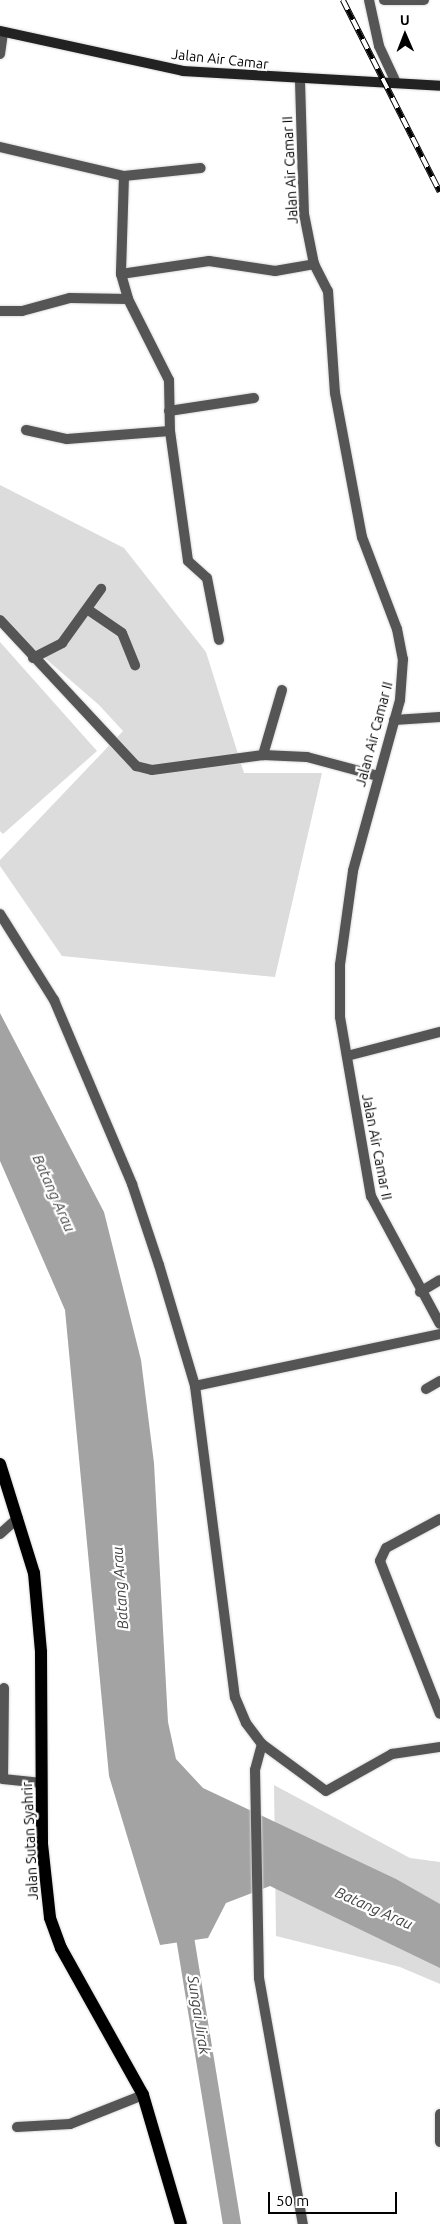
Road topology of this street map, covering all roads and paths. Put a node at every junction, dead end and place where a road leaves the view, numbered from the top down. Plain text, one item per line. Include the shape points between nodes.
1 (368, 0) edge
2 (384, 0) edge
3 (424, 0) edge
4 (2, 31) edge
5 (0, 54) edge
6 (300, 81) junction
7 (396, 82) junction
8 (440, 86) edge
9 (0, 147) edge
10 (202, 168) dead end
11 (124, 176) junction
12 (314, 264) junction
13 (121, 274) junction
14 (128, 299) junction
15 (0, 311) edge
16 (254, 398) dead end
17 (168, 411) junction
18 (26, 430) dead end
19 (170, 431) junction
20 (101, 589) dead end
21 (87, 609) junction
22 (0, 620) edge
23 (219, 640) dead end
24 (33, 658) junction
25 (135, 665) dead end
26 (282, 690) dead end
27 (440, 717) edge
28 (394, 720) junction
29 (263, 754) junction
30 (378, 776) junction
31 (0, 914) edge
32 (440, 1032) edge
33 (347, 1056) junction
34 (440, 1280) edge
35 (420, 1292) junction
36 (440, 1324) edge
37 (440, 1334) edge
38 (440, 1381) edge
39 (195, 1386) junction
40 (426, 1389) dead end
41 (0, 1464) edge
42 (18, 1518) junction
43 (440, 1519) edge
44 (0, 1534) edge
45 (4, 1688) dead end
46 (440, 1714) edge
47 (262, 1744) junction
48 (440, 1747) edge
49 (42, 1783) junction
50 (143, 2095) junction
51 (440, 2114) edge
52 (17, 2127) dead end
53 (439, 2127) edge
54 (440, 2142) edge
55 (181, 2224) edge
56 (303, 2224) edge

1 - 7 street via 379,46
2 - 3 street
4 - 5 street
4 - 6 main road, Jalan Air Camar via 183,71
6 - 7 main road, Jalan Air Camar
6 - 12 street, Jalan Air Camar II via 304,214
7 - 8 main road, Jalan Air Camar
9 - 11 street
10 - 11 street
11 - 13 street
12 - 13 street via 275,271 209,261
12 - 28 street, Jalan Air Camar II via 328,291 335,393 362,537 400,639 403,680
13 - 14 street
14 - 15 street via 70,298 22,311
14 - 17 street via 168,380
16 - 17 street
17 - 19 street
18 - 19 street via 46,438 78,440
19 - 23 street via 188,561 207,578
20 - 21 street
21 - 24 street via 62,643
21 - 25 street via 122,633
22 - 24 street
24 - 29 street via 136,766 152,770
26 - 29 street
27 - 28 street
28 - 30 street, Jalan Air Camar II
29 - 30 street via 307,757
30 - 33 street, Jalan Air Camar II via 356,855 340,965 339,1007
31 - 39 street via 46,982 132,1184
32 - 33 street
33 - 35 street, Jalan Air Camar II via 371,1196
34 - 35 street
35 - 36 street, Jalan Air Camar II
37 - 39 street
38 - 40 street
39 - 47 street via 235,1697 246,1723
41 - 42 main road, Jalan Sutan Syahrir
42 - 44 street
42 - 49 main road, Jalan Sutan Syahrir via 32,1559 39,1632
43 - 46 street via 386,1548 380,1560
45 - 49 street via 3,1779
47 - 48 street via 304,1778 329,1792 392,1754
47 - 56 street via 255,1770 259,1978
49 - 50 main road, Jalan Sutan Syahrir via 42,1844 54,1932
50 - 52 street via 70,2124
50 - 55 main road, Jalan Sutan Syahrir
51 - 53 street
53 - 54 street

